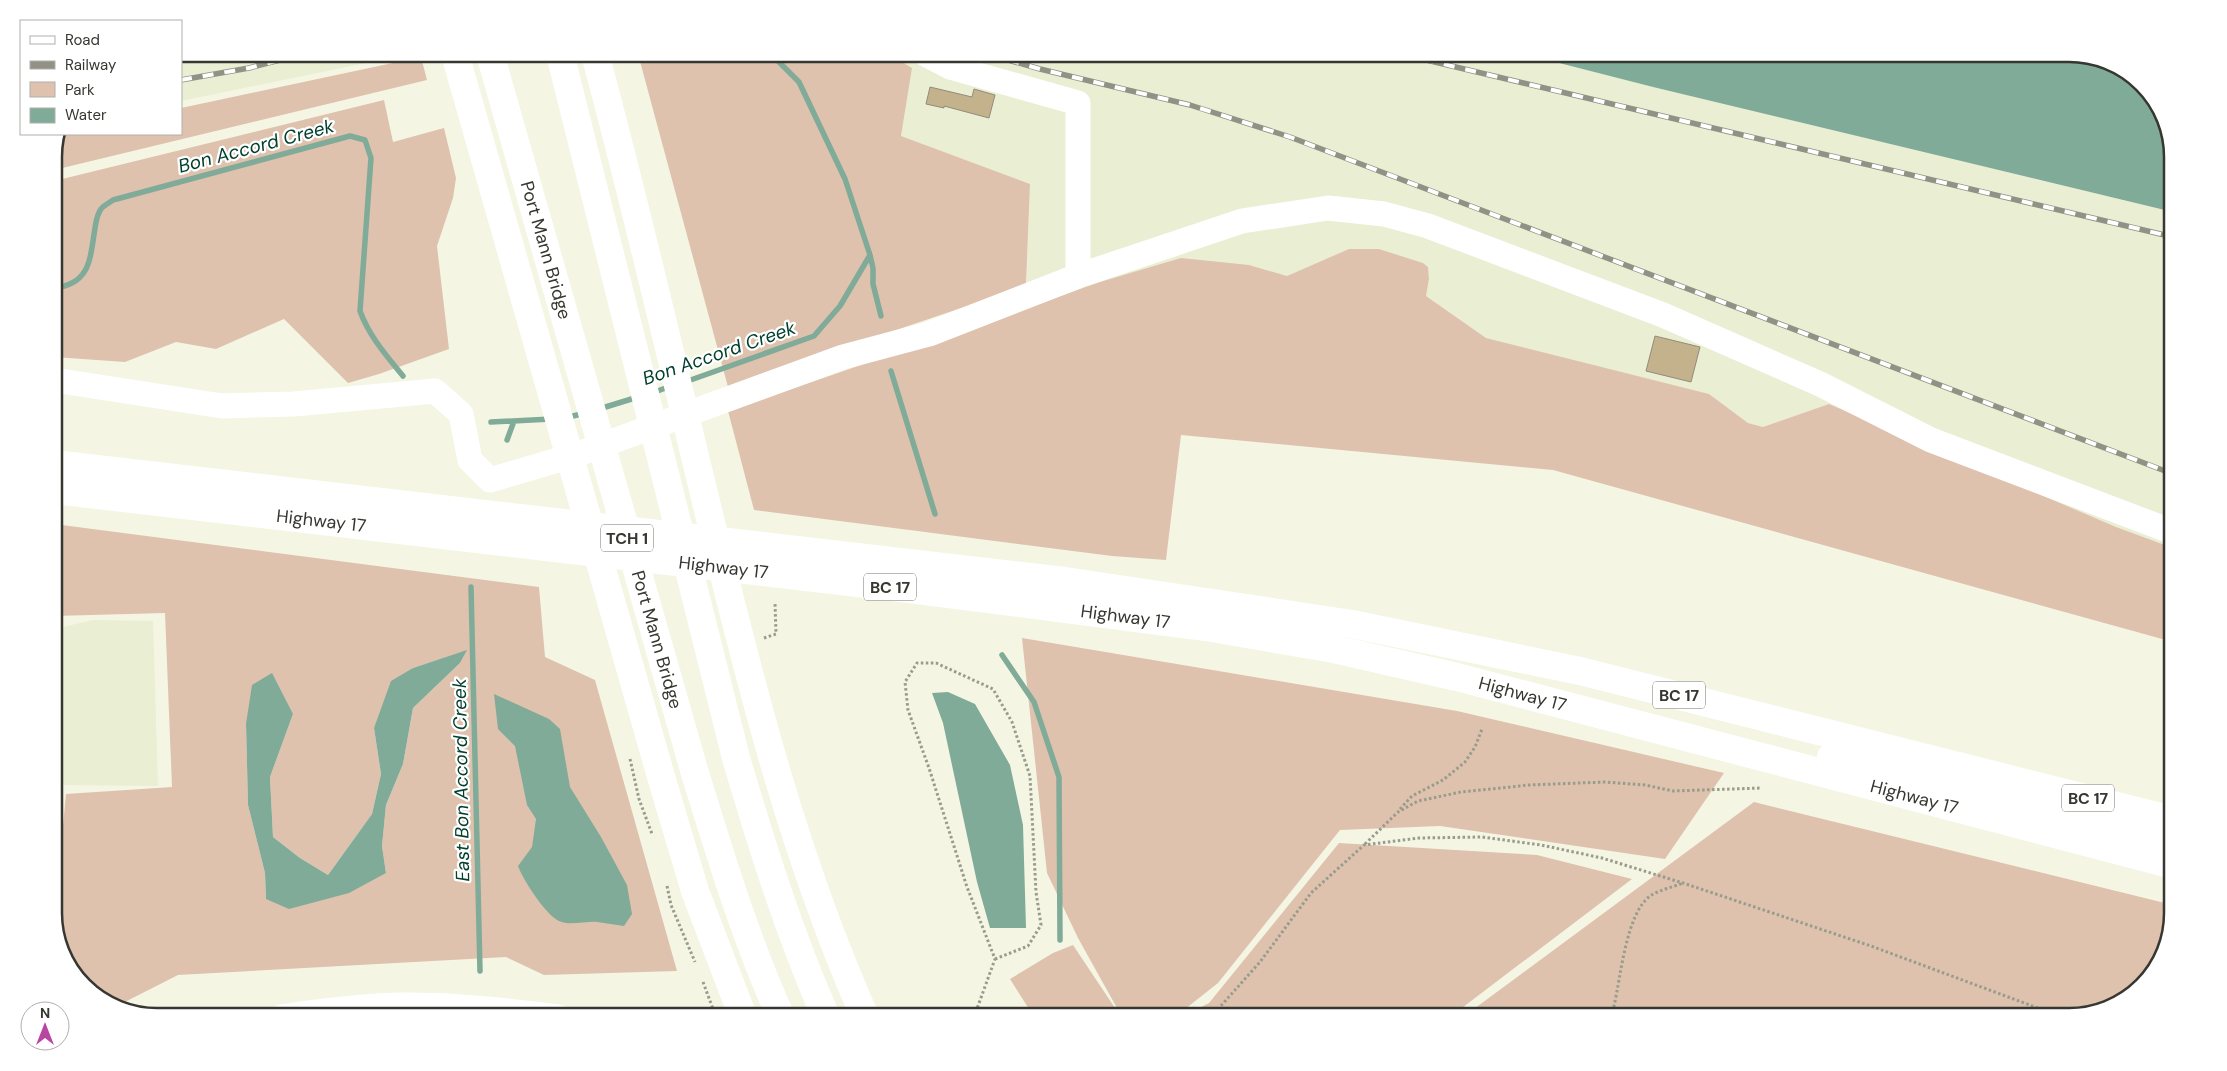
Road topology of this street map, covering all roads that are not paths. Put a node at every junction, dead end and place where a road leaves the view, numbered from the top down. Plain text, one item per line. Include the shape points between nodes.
1 (458, 63) edge
2 (493, 63) edge
3 (562, 63) edge
4 (598, 63) edge
5 (942, 63) edge
6 (1078, 276) junction
7 (63, 381) edge
8 (63, 465) edge
9 (63, 491) edge
10 (2164, 529) edge
11 (1715, 745) junction
12 (2003, 776) junction
13 (2164, 802) edge
14 (2164, 818) edge
15 (2164, 841) edge
16 (2164, 863) edge
17 (339, 1008) edge
18 (457, 1008) edge
19 (740, 1008) edge
20 (778, 1008) edge
21 (822, 1008) edge
22 (861, 1008) edge

1 - 19 highway via 695,891
2 - 20 highway, Port Mann Bridge / TCH 1 via 700,789 728,880
3 - 21 highway, TCH 1 via 736,758 768,867 806,974
4 - 22 highway via 769,749 802,857 839,959
5 - 6 lane via 1078,103
6 - 7 lane via 929,334 842,357 578,454 490,480 470,460 461,414 435,391 294,404 222,406
6 - 10 lane via 1242,221 1328,208 1384,214 1428,226 1663,315 1820,384 1931,440
8 - 12 highway, Highway 17 / BC 17 via 1065,581 1352,624 1580,671
9 - 11 highway, Highway 17 / BC 17 via 1206,627 1457,677
11 - 15 highway via 1833,757
11 - 16 highway, Highway 17 / BC 17
12 - 13 highway
12 - 14 highway, Highway 17 / BC 17
17 - 18 lane via 400,1005

